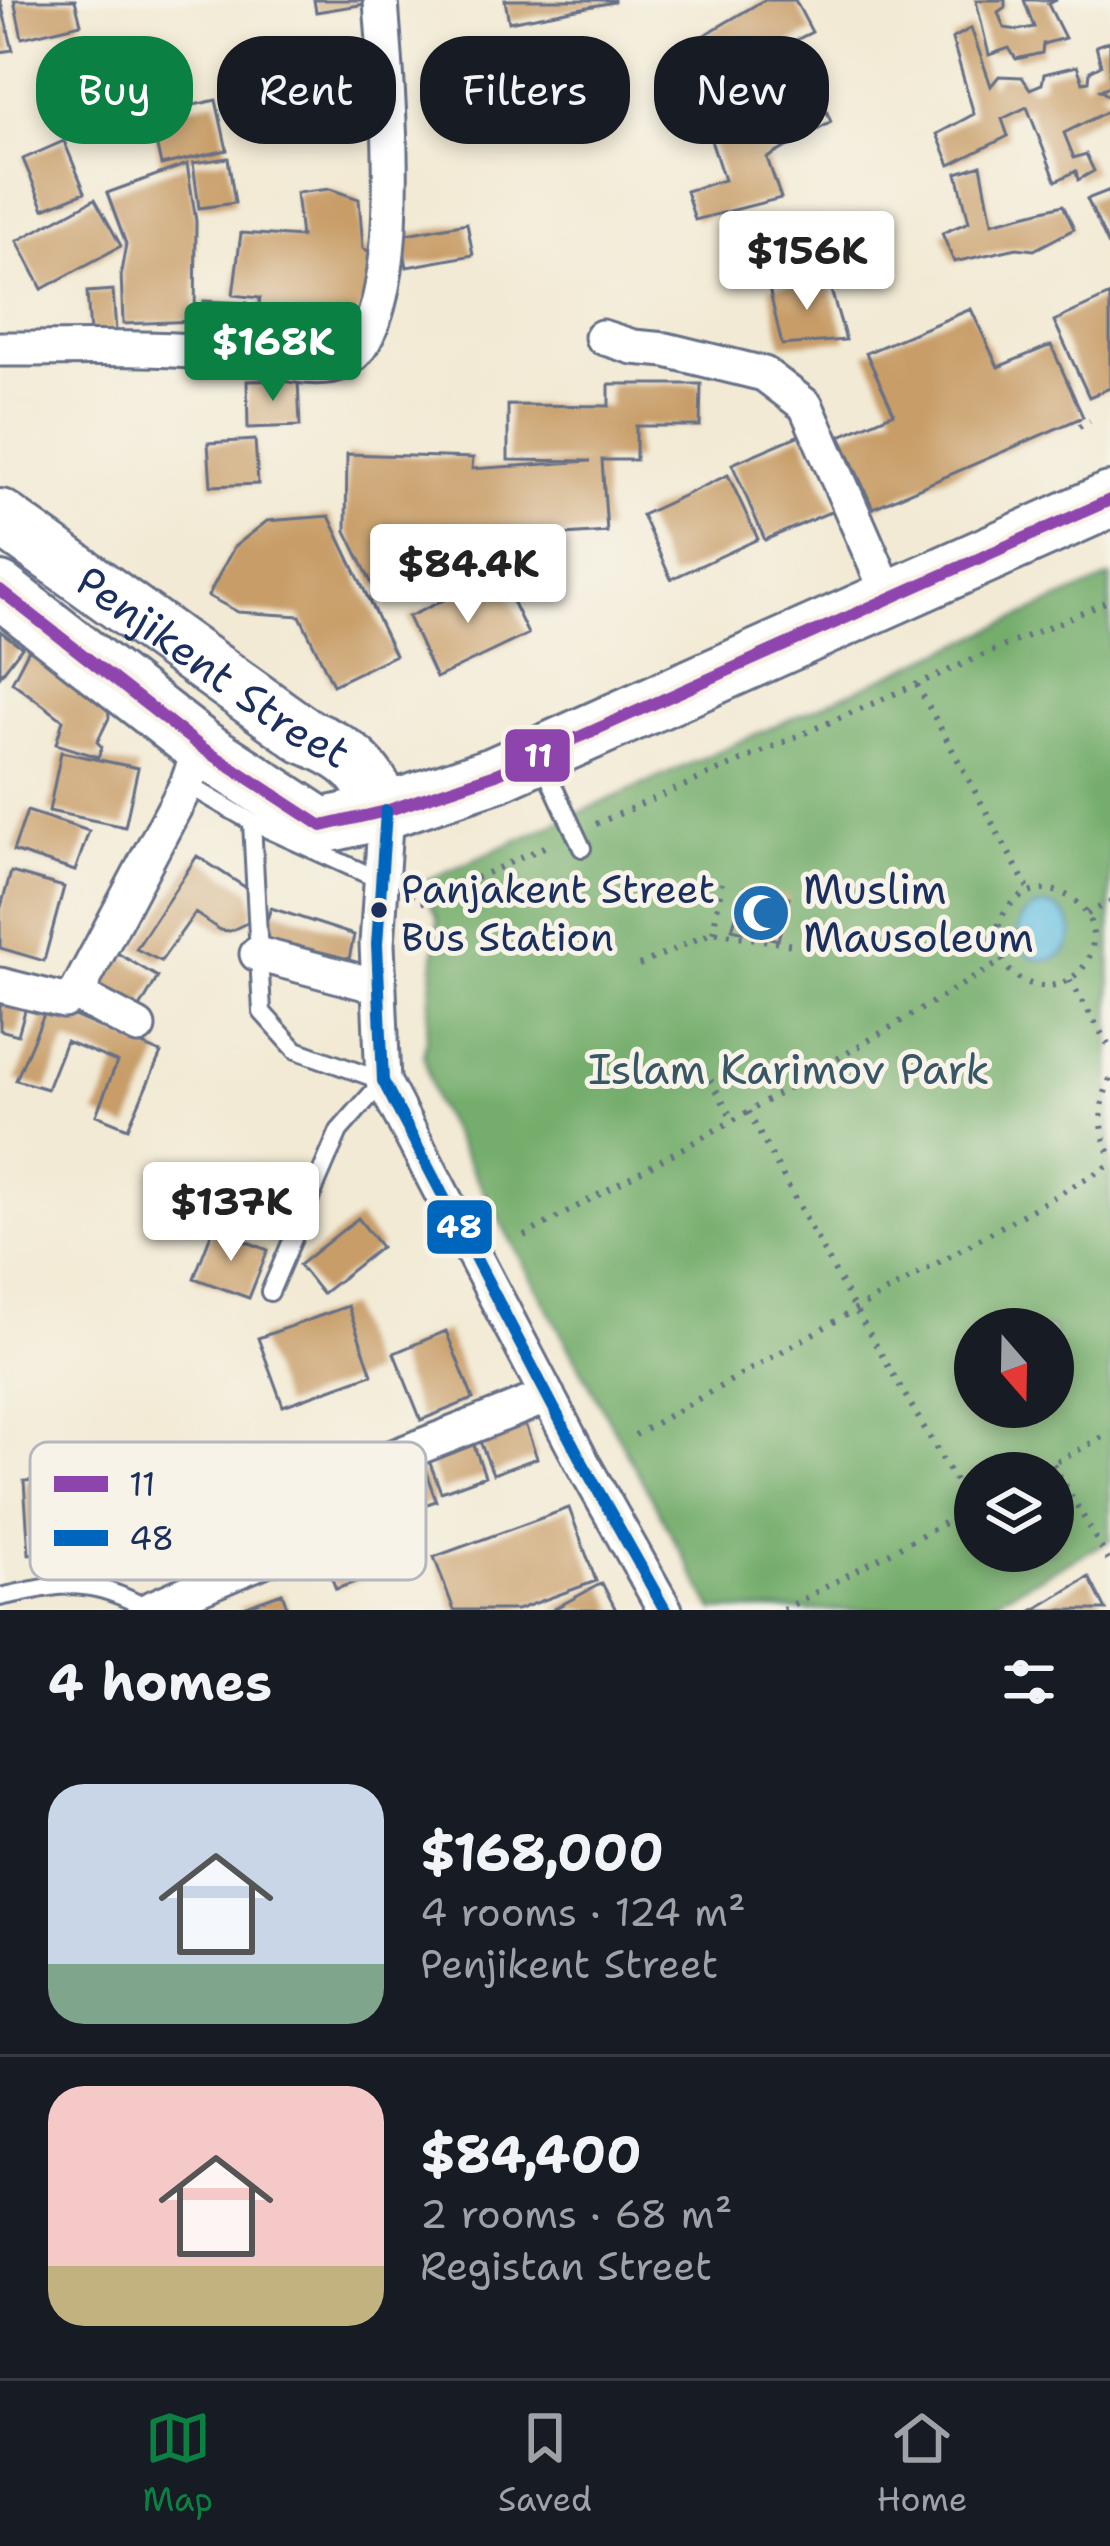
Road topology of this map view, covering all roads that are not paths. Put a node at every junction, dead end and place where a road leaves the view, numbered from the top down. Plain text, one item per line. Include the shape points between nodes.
1 (381, 0) edge
2 (602, 337) dead end
3 (0, 350) edge
4 (1110, 500) edge
5 (0, 518) edge
6 (0, 590) edge
7 (890, 598) junction
8 (539, 756) junction
9 (194, 766) junction
10 (386, 812) junction
11 (252, 823) junction
12 (579, 840) road end
13 (382, 881) junction
14 (257, 954) junction
15 (0, 985) edge
16 (377, 986) junction
17 (76, 994) junction
18 (138, 1027) dead end
19 (383, 1081) junction
20 (271, 1292) dead end
21 (548, 1396) junction
22 (426, 1444) edge
23 (216, 1580) edge
24 (0, 1597) edge
25 (148, 1609) edge
26 (665, 1610) edge

1 - 3 street via 388,259 360,347 338,363 303,366 216,352
2 - 7 street via 764,374 806,406
4 - 7 main road
5 - 10 main road, Penjikent Street via 304,736 346,754
6 - 9 main road, Penjikent Street
7 - 8 main road
8 - 10 main road
8 - 12 lane
9 - 10 main road, Penjikent Street via 322,826
9 - 11 lane
9 - 17 street
10 - 13 street
11 - 13 lane
11 - 14 lane
13 - 16 street
14 - 16 street
14 - 19 lane via 262,1012 296,1050
15 - 17 street via 64,1000
16 - 19 street
17 - 18 street
19 - 20 lane via 339,1131
19 - 21 street
21 - 22 street
21 - 26 street
23 - 25 street
24 - 25 lane via 64,1584 110,1587

